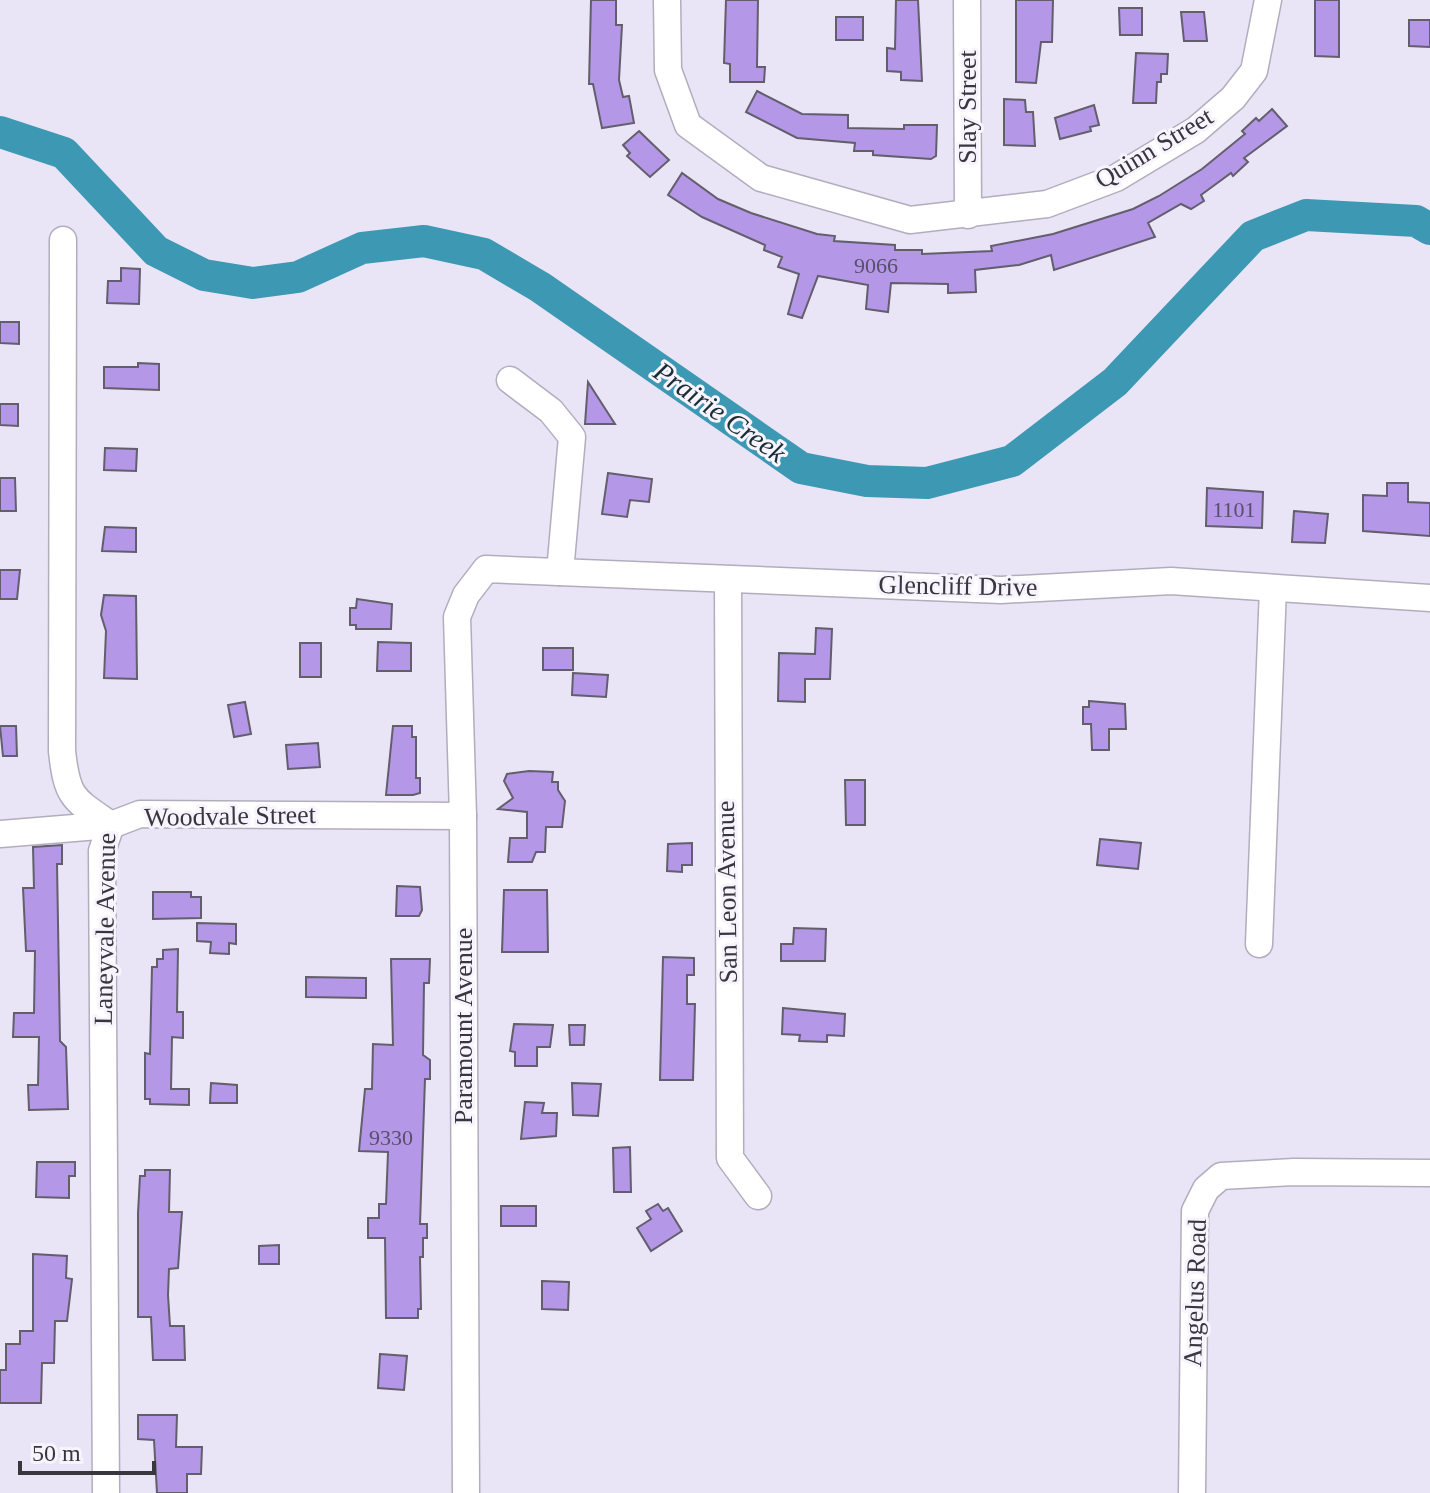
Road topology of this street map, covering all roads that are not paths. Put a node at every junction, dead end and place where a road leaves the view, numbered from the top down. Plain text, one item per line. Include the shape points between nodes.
1 (667, 0) edge
2 (967, 0) edge
3 (1268, 0) edge
4 (968, 215) junction
5 (63, 240) dead end
6 (510, 380) dead end
7 (486, 569) joint
8 (560, 572) junction
9 (728, 580) junction
10 (1273, 588) junction
11 (1430, 598) edge
12 (463, 816) junction
13 (111, 825) junction
14 (0, 834) edge
15 (1259, 944) dead end
16 (1430, 1173) edge
17 (758, 1196) dead end
18 (106, 1493) edge
19 (466, 1493) edge
20 (1192, 1493) edge

1 - 4 street, Quinn Street via 668,70 688,125 717,148 761,178 846,204 910,220
2 - 4 street, Slay Street
3 - 4 street, Quinn Street via 1254,71 1196,130 1116,178 1047,204
5 - 13 street, Laneyvale Avenue via 63,764 66,788
6 - 8 street via 551,411 572,437
7 - 8 street, Glencliff Drive
7 - 12 street, Paramount Avenue via 457,617
8 - 9 street, Glencliff Drive
9 - 10 street, Glencliff Drive via 1001,590 1171,581
9 - 17 street, San Leon Avenue via 730,1158
10 - 11 street, Glencliff Drive
10 - 15 street
12 - 13 street, Woodvale Street via 140,814
12 - 19 street, Paramount Avenue
13 - 14 street, Woodvale Street
13 - 18 street, Laneyvale Avenue via 102,851
16 - 20 street, Angelus Road via 1221,1176 1206,1189 1195,1211

